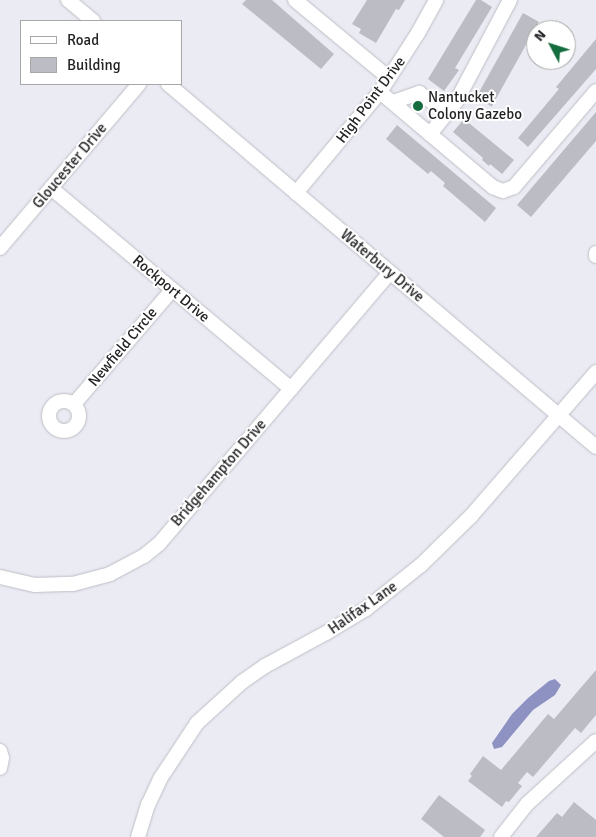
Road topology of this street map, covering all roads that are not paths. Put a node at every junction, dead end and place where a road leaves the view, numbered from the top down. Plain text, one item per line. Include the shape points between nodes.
1 (68, 0) edge
2 (295, 0) edge
3 (436, 0) edge
4 (510, 0) edge
5 (92, 20) edge
6 (389, 78) junction
7 (138, 85) edge
8 (169, 85) edge
9 (596, 91) edge
10 (380, 92) junction
11 (393, 102) junction
12 (448, 112) junction
13 (430, 134) junction
14 (51, 188) junction
15 (296, 193) junction
16 (0, 248) edge
17 (390, 273) junction
18 (172, 290) junction
19 (596, 372) edge
20 (291, 389) junction
21 (74, 404) dead end
22 (558, 415) junction
23 (596, 447) edge
24 (0, 576) edge
25 (596, 740) edge
26 (0, 751) edge
27 (0, 768) edge
28 (138, 837) edge
29 (501, 837) edge

1 - 5 street
2 - 6 street
3 - 6 street, High Point Drive
4 - 12 street
6 - 10 street, High Point Drive
7 - 14 street, Gloucester Drive
8 - 15 street, Waterbury Drive
9 - 13 street via 509,190 493,187
10 - 11 street
10 - 15 street, High Point Drive
11 - 12 street via 419,93
11 - 13 street
12 - 13 street
14 - 16 street, Gloucester Drive
14 - 18 street, Rockport Drive
15 - 17 street, Waterbury Drive
17 - 20 street, Bridgehampton Drive
17 - 22 street, Waterbury Drive
18 - 20 street, Rockport Drive
18 - 21 street, Newfield Circle
19 - 22 street, Halifax Lane
20 - 24 street, Bridgehampton Drive via 159,544 144,556 110,574 73,584 35,584
22 - 23 street, Waterbury Drive
22 - 28 street, Halifax Lane via 471,516 407,576 366,609 242,682 197,723 160,779
25 - 29 street via 532,799
26 - 27 street

